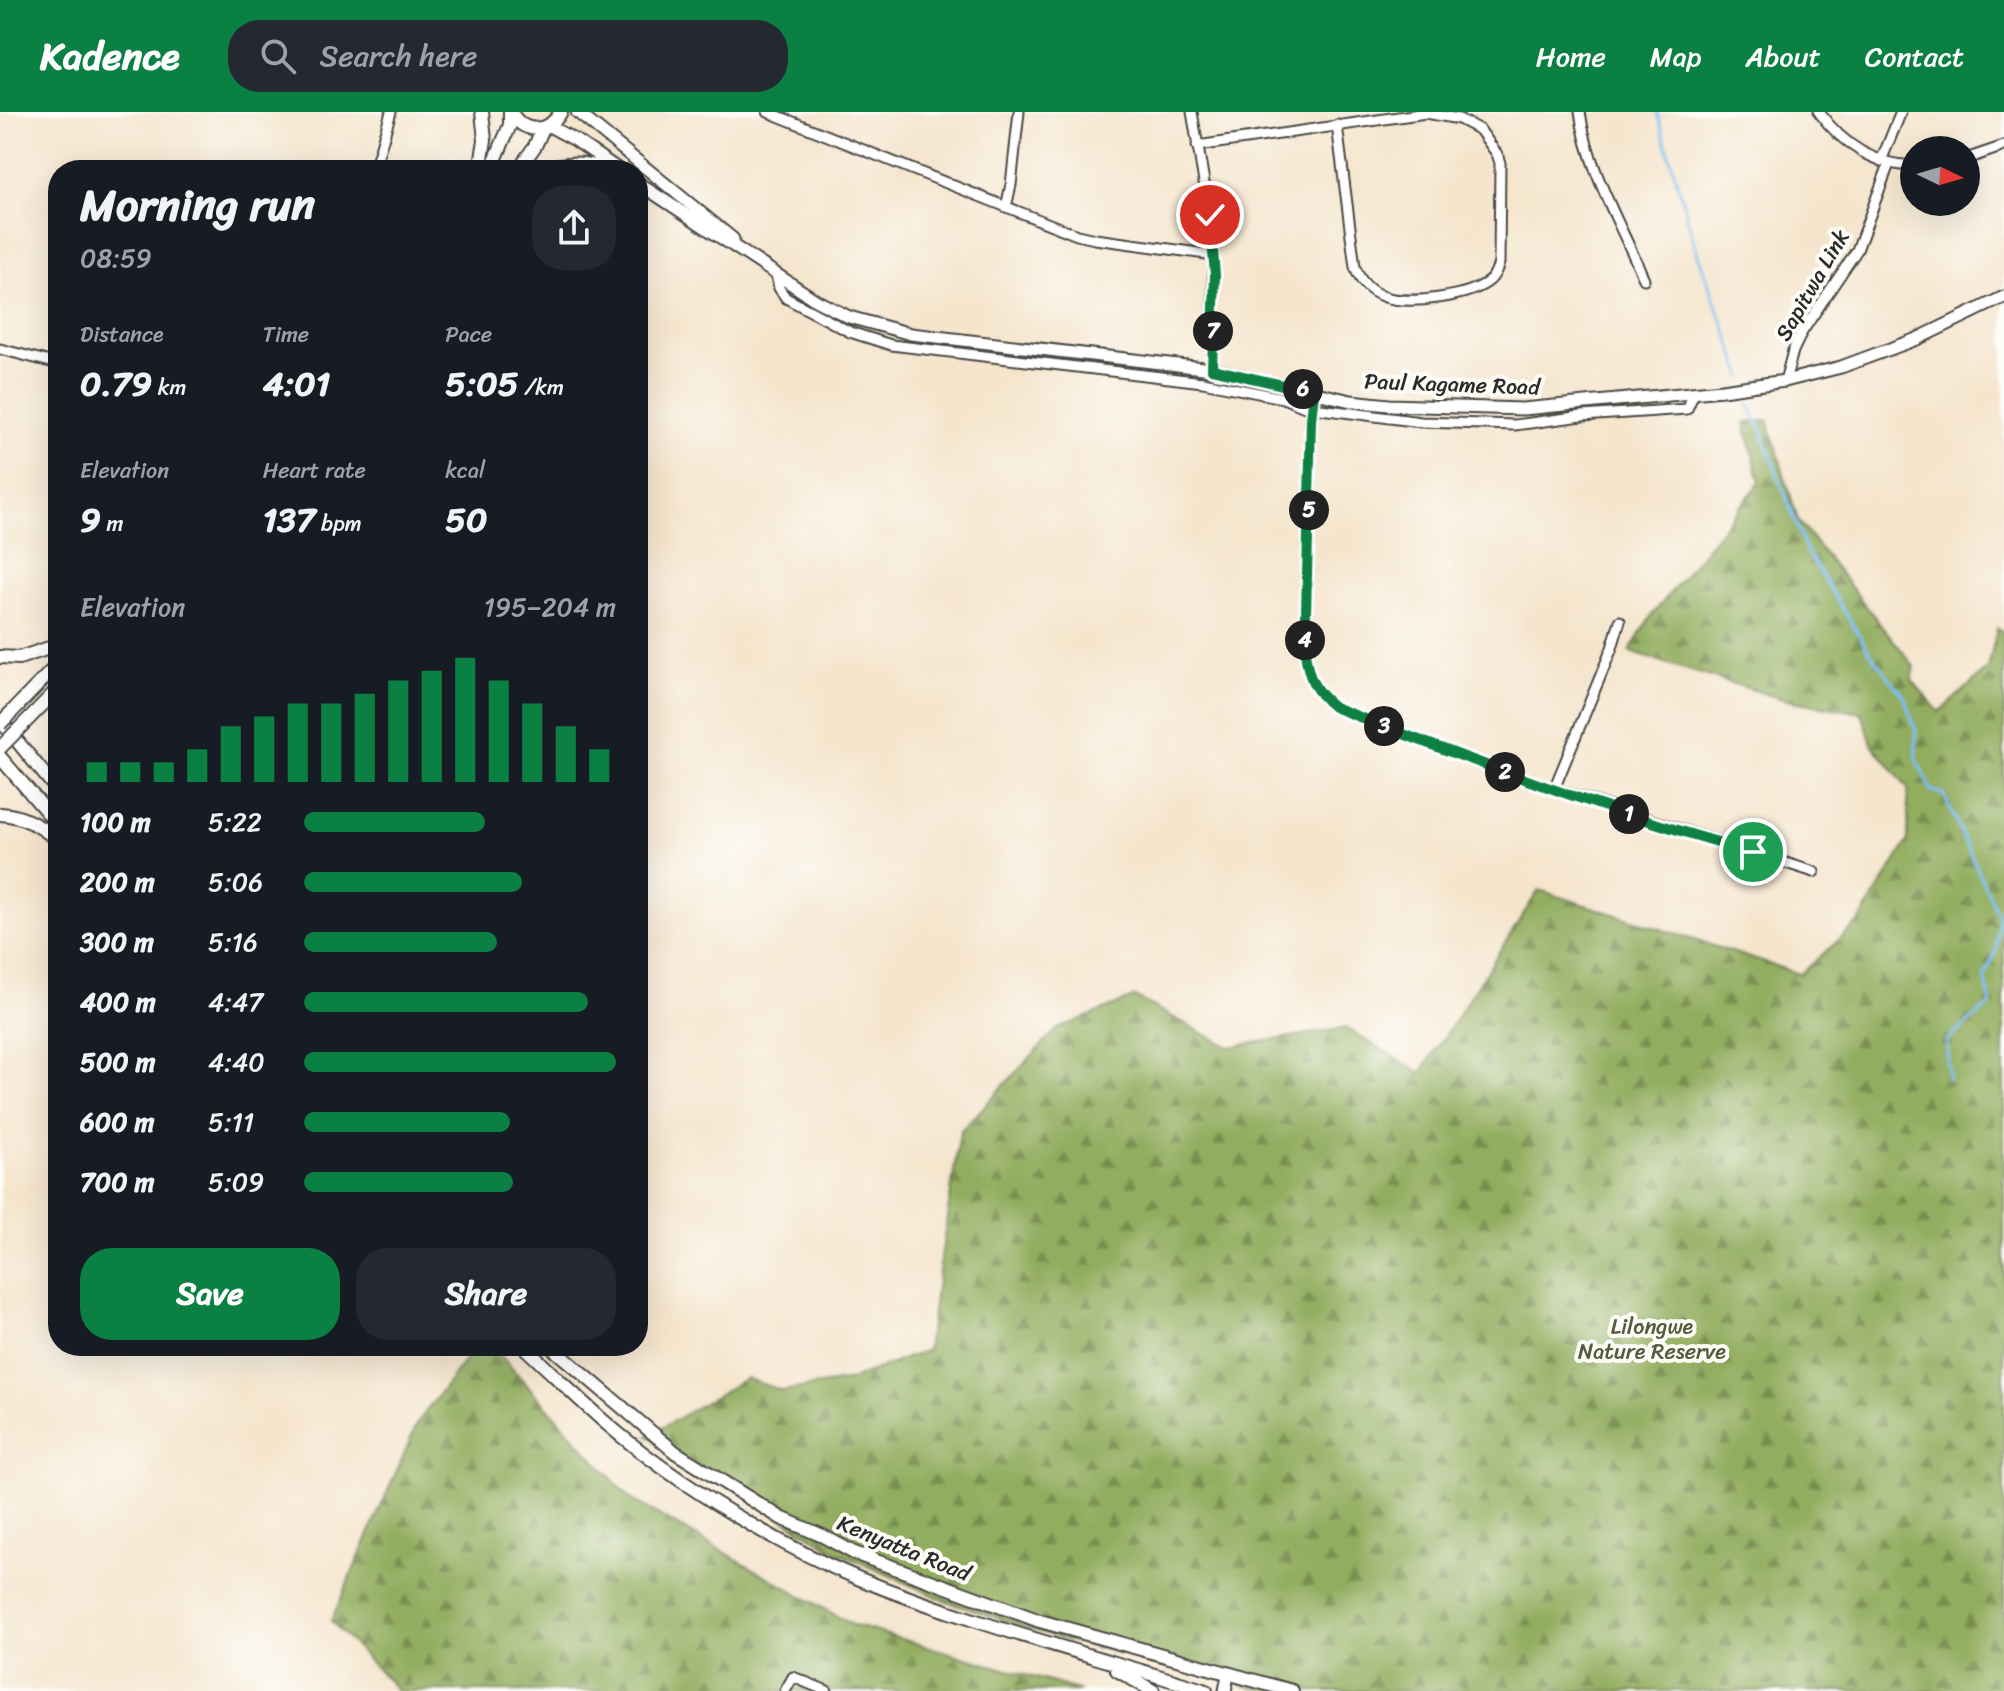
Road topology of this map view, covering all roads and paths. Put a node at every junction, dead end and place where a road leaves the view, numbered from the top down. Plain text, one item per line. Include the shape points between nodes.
1 (391, 112) edge
2 (482, 112) edge
3 (510, 112) edge
4 (561, 112) edge
5 (578, 112) edge
6 (768, 112) edge
7 (1019, 112) edge
8 (1192, 112) edge
9 (1580, 112) edge
10 (1819, 112) edge
11 (1901, 112) edge
12 (1337, 125) junction
13 (546, 127) junction
14 (1197, 146) junction
15 (2004, 146) edge
16 (1980, 154) edge
17 (377, 160) edge
18 (482, 160) edge
19 (495, 160) edge
20 (525, 160) edge
21 (604, 160) edge
22 (636, 160) edge
23 (1885, 162) junction
24 (1900, 164) edge
25 (648, 170) edge
26 (648, 190) edge
27 (1006, 207) junction
28 (1214, 255) junction
29 (760, 263) junction
30 (776, 275) junction
31 (1644, 279) dead end
32 (2004, 297) edge
33 (0, 349) edge
34 (48, 361) edge
35 (1212, 369) junction
36 (1785, 381) junction
37 (1314, 392) junction
38 (1694, 393) junction
39 (1312, 408) junction
40 (1620, 621) dead end
41 (48, 648) edge
42 (0, 657) edge
43 (48, 674) edge
44 (48, 699) edge
45 (0, 722) edge
46 (0, 748) edge
47 (0, 757) edge
48 (48, 777) edge
49 (1554, 789) junction
50 (48, 813) edge
51 (0, 814) edge
52 (48, 833) edge
53 (1814, 872) dead end
54 (534, 1356) edge
55 (561, 1356) edge
56 (1080, 1654) junction
57 (1228, 1675) junction
58 (785, 1691) edge
59 (827, 1691) edge
60 (1153, 1691) edge
61 (1206, 1691) edge
62 (1225, 1691) edge
63 (1292, 1691) edge

1 - 17 street
2 - 18 main road
3 - 13 main road via 528,128
3 - 19 main road
4 - 13 main road
5 - 22 street, Paul Kagame Road
6 - 27 street
7 - 27 street
8 - 14 street
9 - 31 street via 1596,170
10 - 23 street via 1849,143
11 - 23 street, Sapitwa Link
12 - 12 street via 1436,114 1459,119 1486,136 1500,163 1499,263 1493,277 1461,294 1402,299 1384,297 1362,282 1355,267
12 - 14 street
13 - 20 main road
13 - 21 street
14 - 28 street
15 - 16 street
23 - 24 street
23 - 36 street, Sapitwa Link via 1857,250 1802,332
25 - 29 street, Paul Kagame Road
26 - 29 street, Paul Kagame Road
27 - 28 street via 1095,239
28 - 35 street
29 - 30 street, Paul Kagame Road
30 - 35 street, Paul Kagame Road via 849,317 891,330
30 - 39 street via 786,298 850,332 891,345 1203,382
32 - 36 street, Paul Kagame Road via 1917,339
33 - 34 street
35 - 37 street, Paul Kagame Road
36 - 38 street, Paul Kagame Road
37 - 38 street, Paul Kagame Road via 1389,405 1466,409
37 - 39 street
38 - 39 street via 1687,409 1515,425 1421,422
39 - 49 street via 1305,652 1315,690 1334,707
40 - 49 street
41 - 42 main road via 19,658
43 - 45 main road, bridge
44 - 46 main road, bridge
45 - 48 main road
47 - 50 main road
49 - 53 street
51 - 52 main road via 15,815
54 - 56 main road, Kenyatta Road via 666,1470 785,1543 859,1578
55 - 57 main road, Kenyatta Road via 675,1452 781,1518 880,1564 1040,1621
56 - 60 main road
56 - 61 main road, Kenyatta Road
57 - 62 street
57 - 63 main road, Kenyatta Road
58 - 59 street via 793,1677

